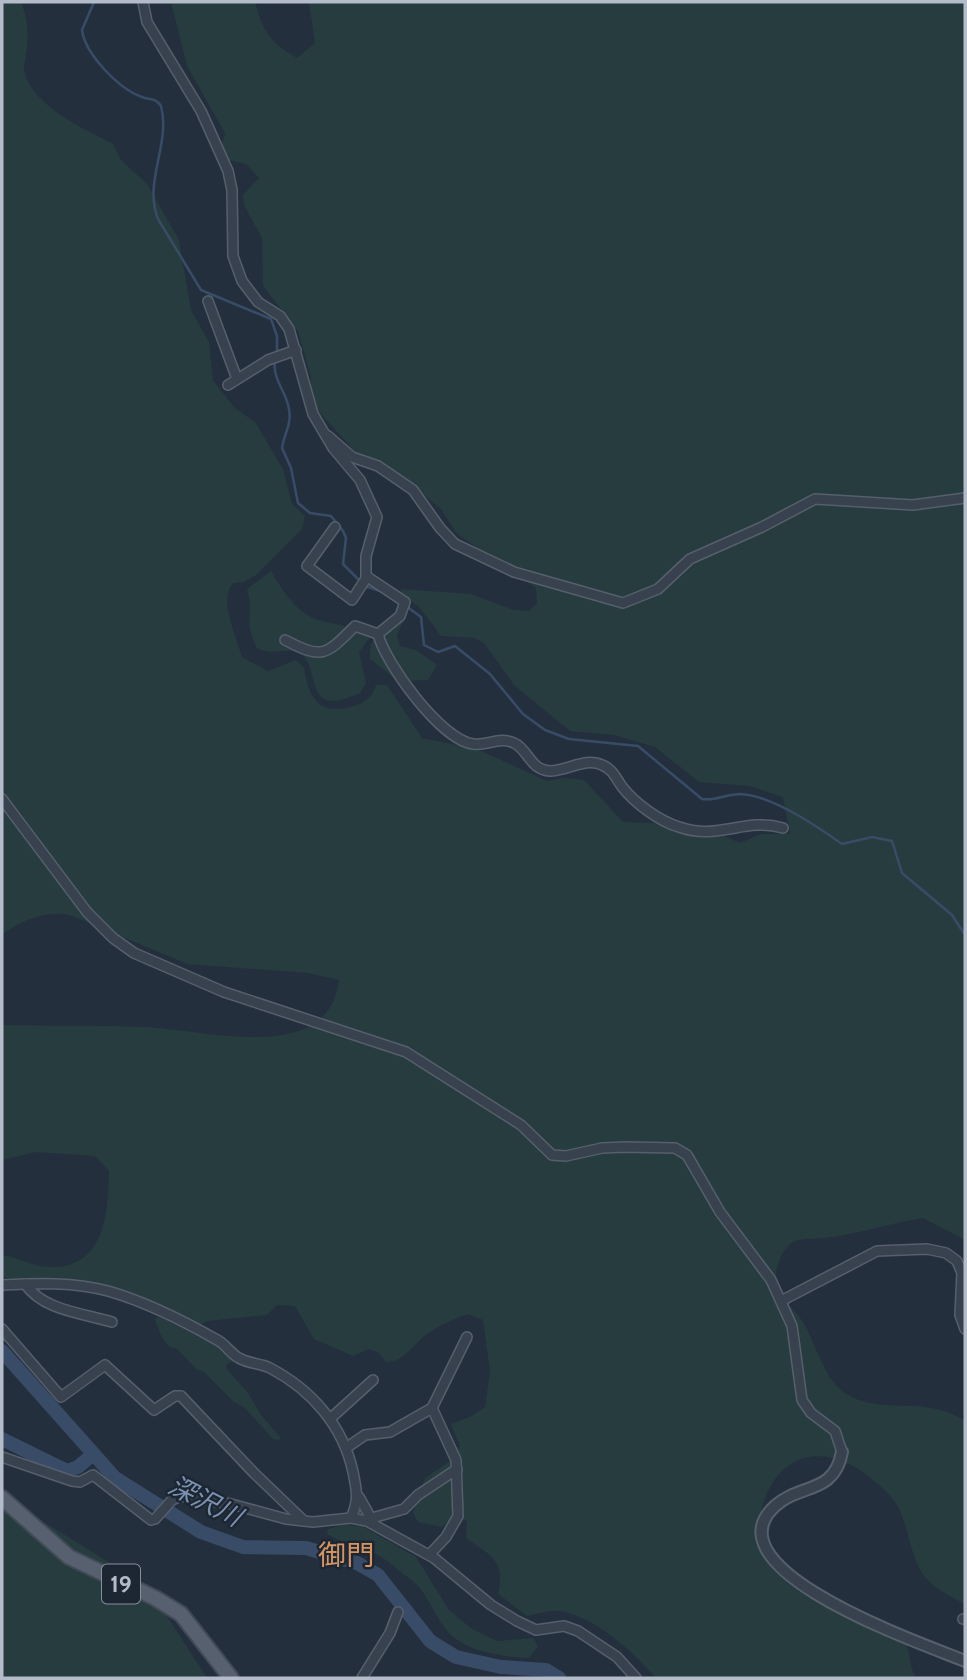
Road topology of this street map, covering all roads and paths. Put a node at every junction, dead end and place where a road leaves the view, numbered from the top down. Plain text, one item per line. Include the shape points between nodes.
1 (143, 2) edge
2 (208, 301) dead end
3 (296, 350) junction
4 (323, 433) junction
5 (965, 498) edge
6 (335, 527) dead end
7 (364, 582) junction
8 (378, 634) junction
9 (285, 640) dead end
10 (2, 799) edge
11 (783, 828) dead end
12 (25, 1284) junction
13 (2, 1285) edge
14 (782, 1301) junction
15 (112, 1322) dead end
16 (2, 1329) edge
17 (965, 1329) edge
18 (467, 1337) dead end
19 (373, 1380) dead end
20 (432, 1408) junction
21 (331, 1418) junction
22 (346, 1448) junction
23 (842, 1452) joint
24 (2, 1457) edge
25 (457, 1469) junction
26 (359, 1497) junction
27 (2, 1498) edge
28 (351, 1518) junction
29 (304, 1521) junction
30 (372, 1521) junction
31 (429, 1555) junction
32 (398, 1612) dead end
33 (965, 1661) edge
34 (230, 1678) edge
35 (362, 1678) edge
36 (636, 1678) edge

1 - 3 street via 147,22 201,111 228,171 233,256 242,281 258,302 284,321
2 - 3 street via 233,382
3 - 4 street via 308,403
4 - 5 street via 352,457 377,466 413,490 456,544 513,572 624,603 658,589 690,559 816,499 928,505
4 - 7 street via 360,480 377,517
6 - 7 street via 307,566 352,600
7 - 8 street via 405,605 400,616
8 - 9 street via 355,626 322,653
8 - 11 street via 383,650 427,711 473,744 505,739 519,744 537,767 550,771 596,762 609,768 647,810 678,827 705,833 751,823
10 - 14 street via 87,912 134,953 224,992 406,1052 513,1120 552,1155 625,1147 675,1148 687,1155
12 - 13 street
12 - 15 street via 40,1299
12 - 21 street via 82,1286 156,1308 221,1342 242,1359 270,1368
14 - 17 street via 877,1251 927,1249 957,1261 962,1273 960,1315
14 - 23 street via 794,1337 802,1400 835,1431
16 - 29 street via 61,1397 105,1365 154,1409 181,1396
18 - 20 street
19 - 21 street
20 - 22 street via 390,1432 365,1435
20 - 25 street
21 - 22 street
22 - 26 street
23 - 33 street via 827,1480 769,1513 764,1526 767,1551 809,1591
24 - 29 street via 72,1481 93,1475 146,1517 155,1519 181,1496
25 - 30 street via 404,1509
25 - 31 street via 458,1517
26 - 28 street
26 - 30 street
27 - 34 main road, 19 via 69,1557 181,1614
28 - 29 street
28 - 30 street
30 - 31 street
31 - 36 street via 517,1622 536,1630 570,1627 617,1657
32 - 35 street

